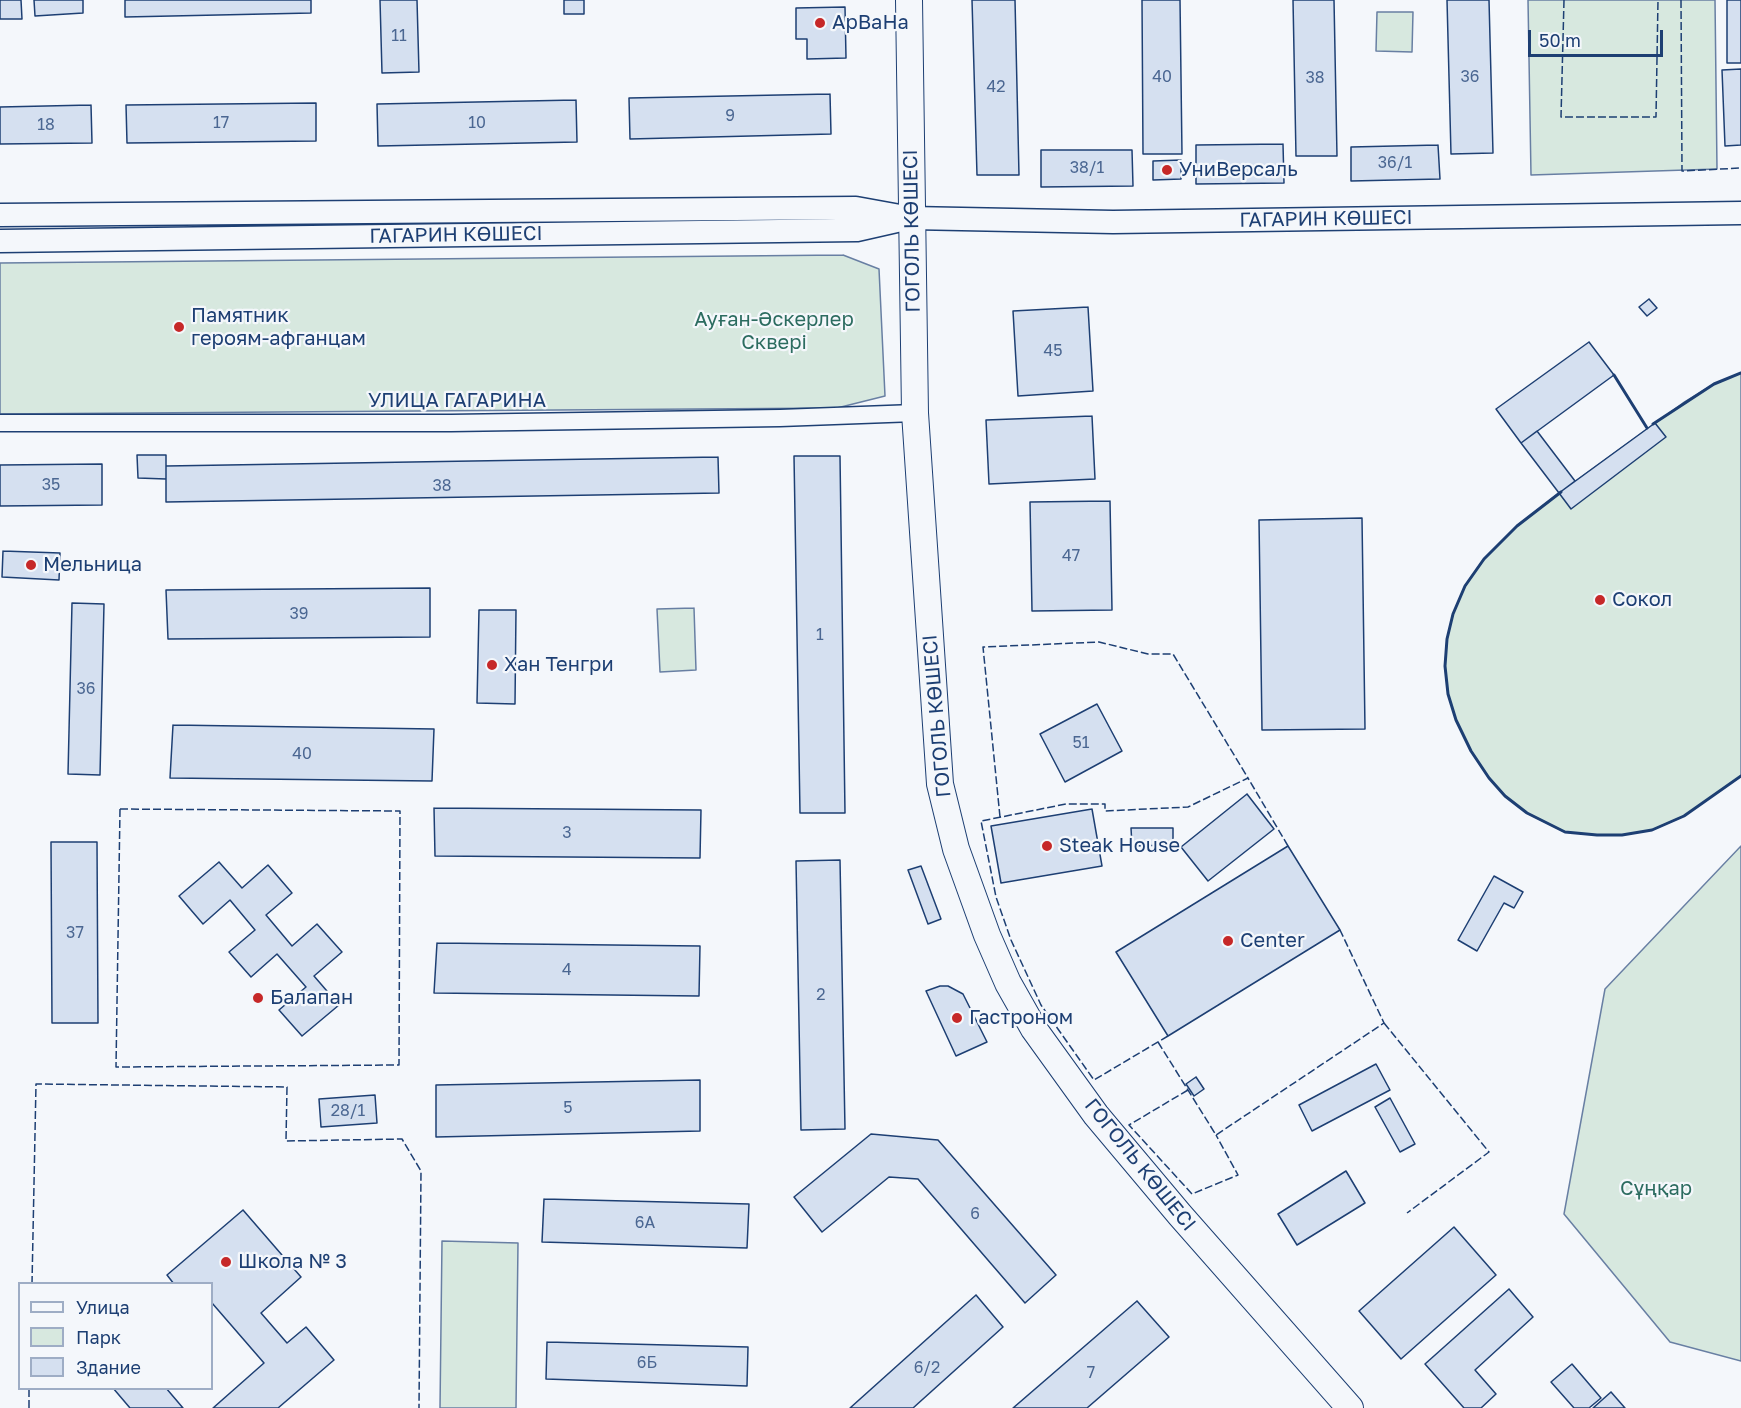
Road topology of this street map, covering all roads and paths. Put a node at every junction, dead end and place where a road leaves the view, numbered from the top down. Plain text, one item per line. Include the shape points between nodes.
1 (909, 0) edge
2 (1741, 213) edge
3 (0, 215) edge
4 (911, 218) junction
5 (0, 241) edge
6 (915, 413) junction
7 (0, 423) edge
8 (1350, 1408) edge

1 - 4 main road, ГОГОЛЬ КӨШЕСІ
2 - 4 street, ГАГАРИН КӨШЕСІ via 1113,222
3 - 4 street, ГАГАРИН КӨШЕСІ via 856,208
4 - 5 street, ГАГАРИН КӨШЕСІ via 857,230
4 - 6 main road, ГОГОЛЬ КӨШЕСІ
6 - 7 street, УЛИЦА ГАГАРИНА via 451,423
6 - 8 main road, ГОГОЛЬ КӨШЕСІ via 940,784 971,892 1008,983 1034,1029 1096,1115

